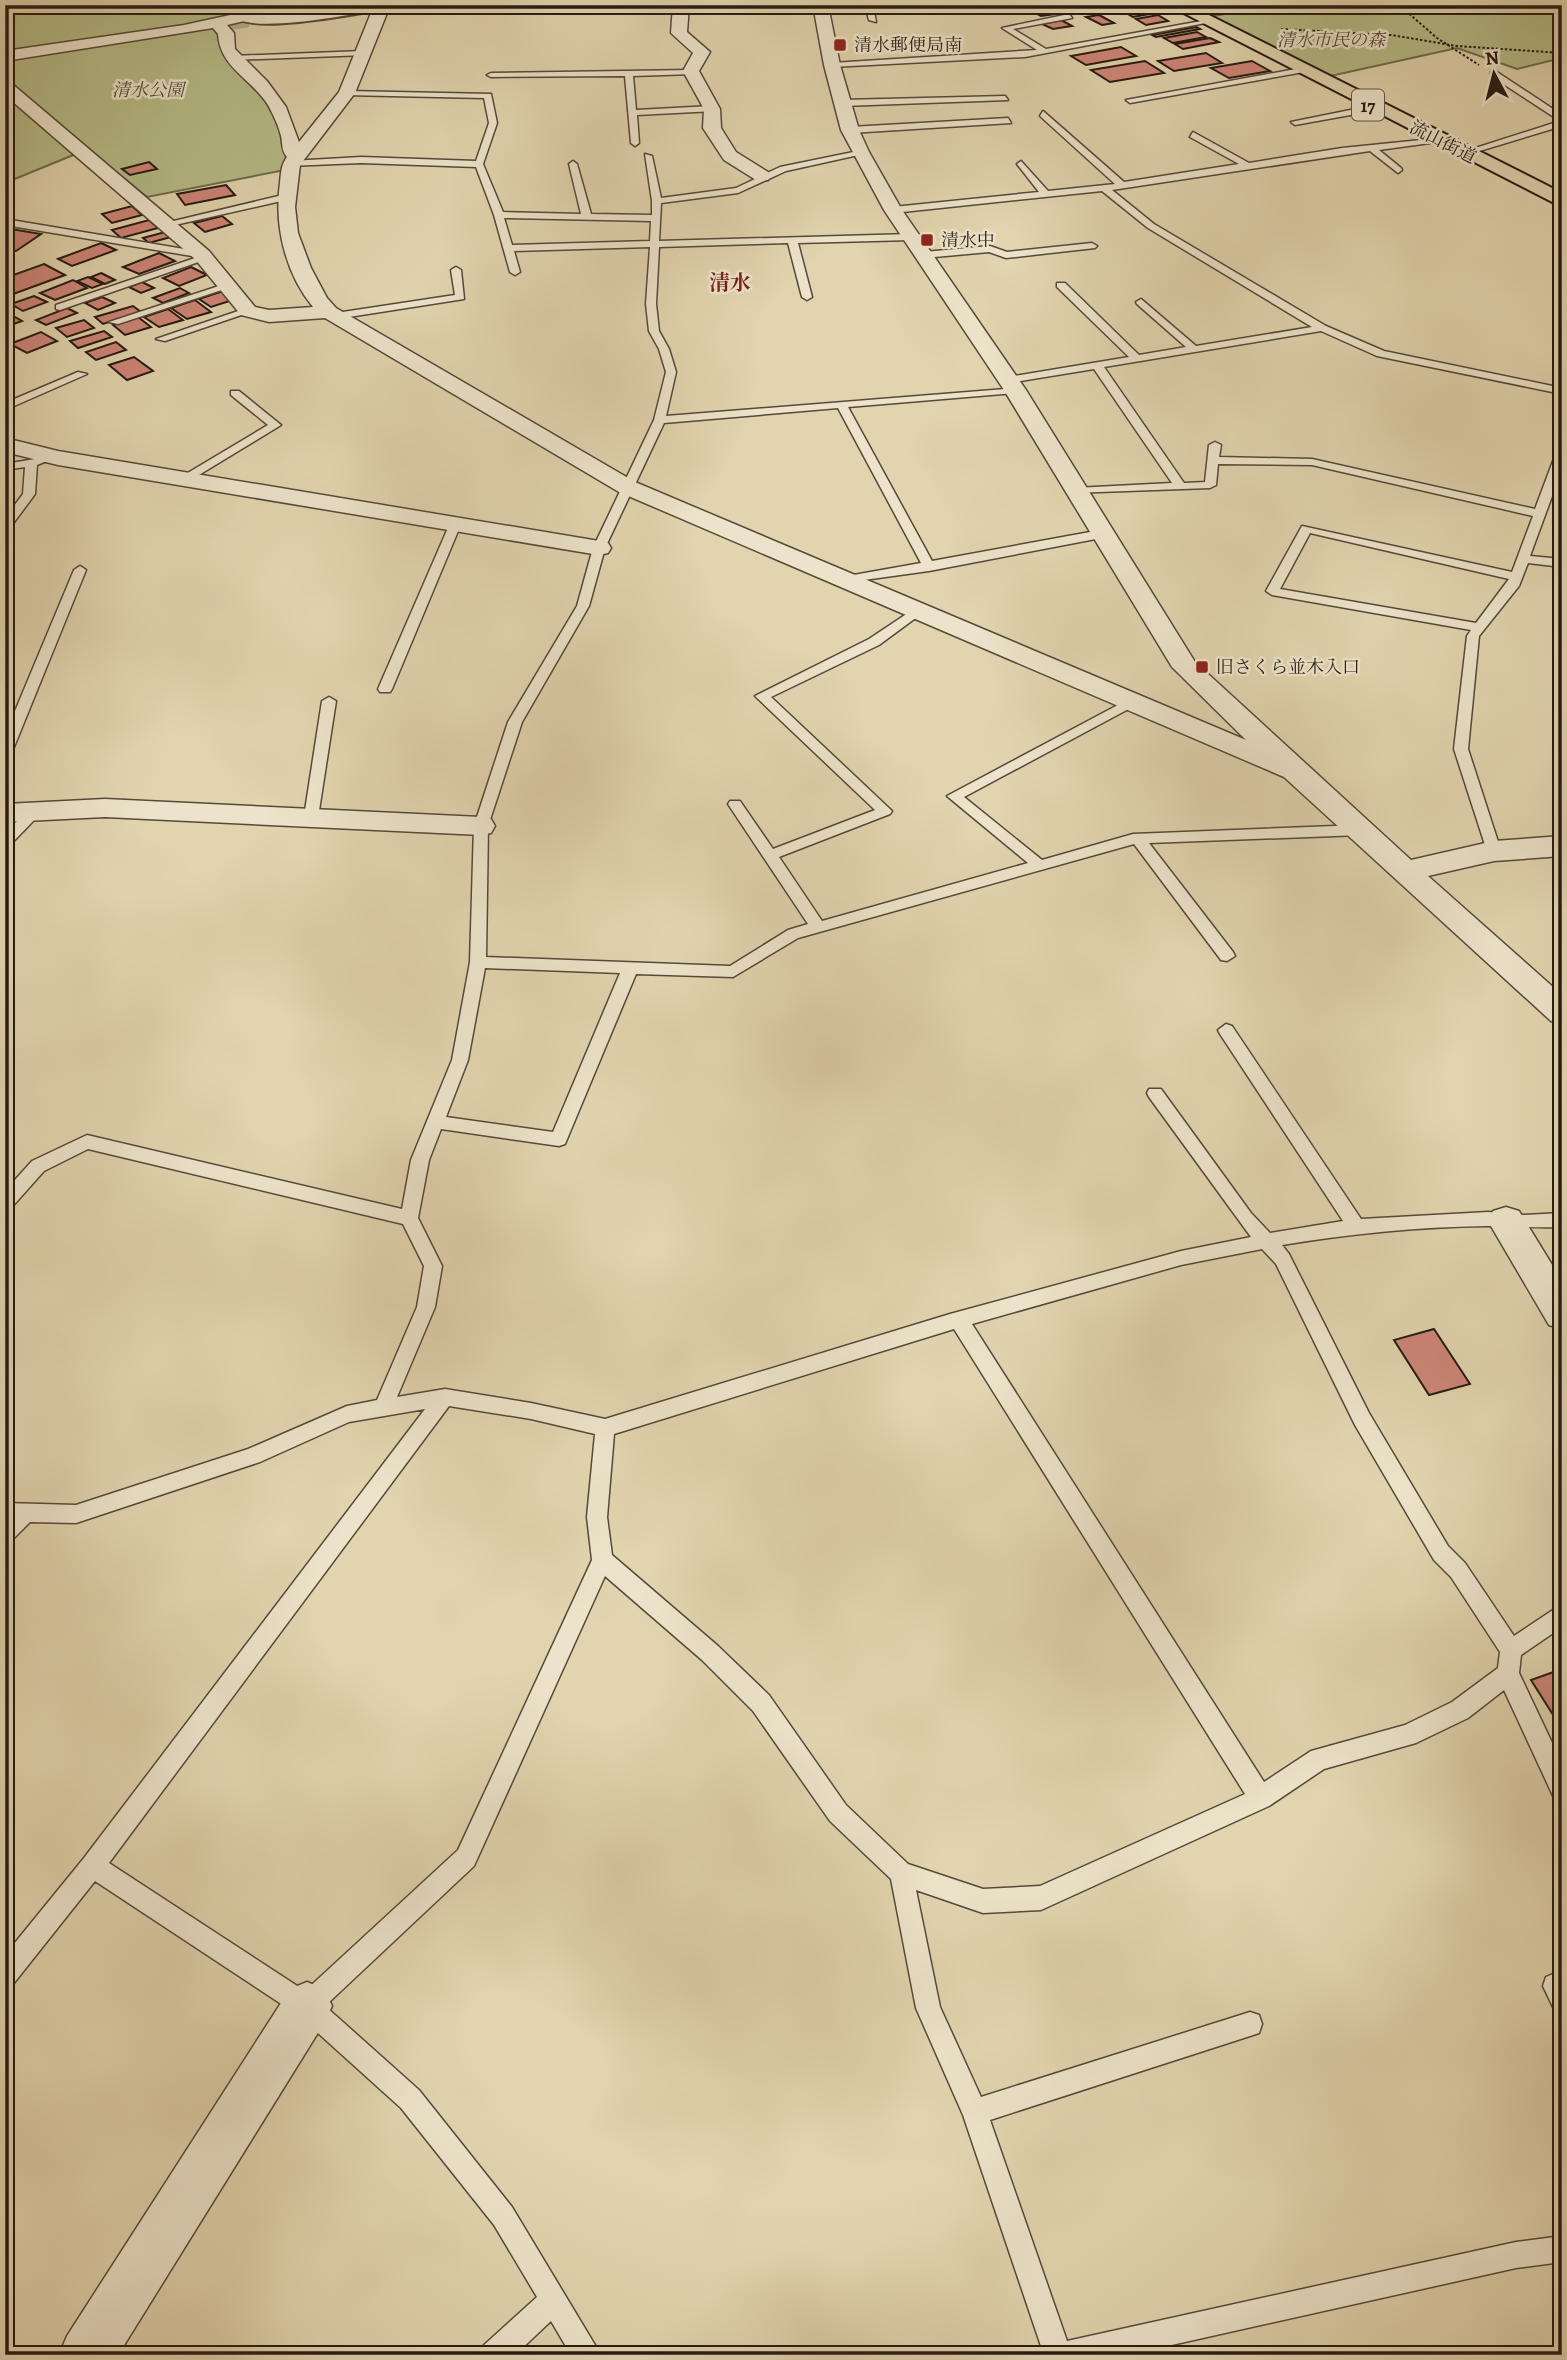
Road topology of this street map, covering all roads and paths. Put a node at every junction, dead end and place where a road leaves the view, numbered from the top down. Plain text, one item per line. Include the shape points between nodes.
1 (339, 5) edge
2 (681, 5) edge
3 (869, 5) edge
4 (1176, 5) edge
5 (1399, 5) edge
6 (377, 6) edge
7 (298, 8) edge
8 (828, 9) edge
9 (246, 11) edge
10 (1069, 16) dead end
11 (873, 20) dead end
12 (1207, 22) junction
13 (216, 23) junction
14 (1282, 29) dead end
15 (1443, 44) junction
16 (1045, 51) junction
17 (363, 53) junction
18 (1562, 53) edge
19 (5, 56) edge
20 (232, 58) junction
21 (832, 65) junction
22 (1301, 71) junction
23 (691, 72) junction
24 (629, 74) junction
25 (1494, 74) joint
26 (5, 86) edge
27 (347, 93) junction
28 (488, 96) junction
29 (1004, 98) dead end
30 (1130, 100) dead end
31 (843, 103) junction
32 (1375, 108) junction
33 (712, 109) junction
34 (633, 113) junction
35 (1044, 114) dead end
36 (1008, 121) dead end
37 (1562, 121) edge
38 (1295, 122) dead end
39 (1549, 128) junction
40 (1562, 134) edge
41 (1193, 135) dead end
42 (855, 141) junction
43 (1441, 141) junction
44 (635, 143) dead end
45 (1372, 148) junction
46 (1466, 154) junction
47 (648, 156) dead end
48 (293, 160) junction
49 (479, 164) junction
50 (573, 164) dead end
51 (1021, 164) dead end
52 (1247, 165) junction
53 (1398, 170) dead end
54 (762, 176) junction
55 (1122, 184) junction
56 (1104, 188) junction
57 (1046, 194) junction
58 (287, 197) junction
59 (657, 201) junction
60 (1562, 201) edge
61 (893, 210) junction
62 (499, 215) junction
63 (587, 217) junction
64 (655, 218) junction
65 (5, 222) edge
66 (166, 223) junction
67 (792, 239) junction
68 (654, 244) junction
69 (918, 246) junction
70 (1092, 246) dead end
71 (509, 248) junction
72 (204, 256) junction
73 (456, 270) dead end
74 (515, 272) dead end
75 (1061, 285) dead end
76 (229, 286) junction
77 (807, 297) dead end
78 (1141, 302) dead end
79 (60, 307) dead end
80 (248, 311) junction
81 (332, 314) junction
82 (114, 322) dead end
83 (1322, 328) junction
84 (161, 340) dead end
85 (1194, 349) junction
86 (1136, 358) junction
87 (1097, 365) junction
88 (82, 374) dead end
89 (1011, 385) junction
90 (1562, 391) edge
91 (234, 393) dead end
92 (841, 404) junction
93 (5, 407) edge
94 (660, 420) junction
95 (5, 445) edge
96 (1215, 445) dead end
97 (1562, 453) edge
98 (58, 458) junction
99 (1213, 460) junction
100 (31, 463) junction
101 (5, 467) edge
102 (185, 479) junction
103 (1180, 486) junction
104 (627, 487) junction
105 (1075, 491) junction
106 (1540, 514) junction
107 (455, 524) junction
108 (5, 526) edge
109 (1101, 534) junction
110 (599, 548) junction
111 (1524, 559) junction
112 (1562, 563) edge
113 (929, 567) junction
114 (80, 570) dead end
115 (1517, 577) junction
116 (846, 580) junction
117 (917, 611) junction
118 (1480, 628) junction
119 (385, 689) dead end
120 (329, 701) dead end
121 (1131, 702) junction
122 (11, 722) edge
123 (5, 752) edge
124 (1294, 771) junction
125 (735, 804) dead end
126 (36, 811) junction
127 (5, 813) edge
128 (311, 817) junction
129 (481, 826) junction
130 (1361, 830) junction
131 (1138, 839) junction
132 (5, 842) edge
133 (1562, 846) edge
134 (1494, 851) junction
135 (768, 856) junction
136 (1038, 864) junction
137 (1406, 871) junction
138 (818, 927) junction
139 (1227, 956) dead end
140 (478, 962) junction
141 (630, 968) junction
142 (1562, 1013) edge
143 (1226, 1030) dead end
144 (1155, 1094) dead end
145 (435, 1122) junction
146 (5, 1203) edge
147 (408, 1218) junction
148 (1562, 1220) edge
149 (1506, 1221) junction
150 (1356, 1226) junction
151 (1265, 1241) junction
152 (1562, 1314) edge
153 (959, 1320) junction
154 (445, 1397) junction
155 (383, 1408) junction
156 (605, 1428) junction
157 (15, 1513) edge
158 (5, 1533) edge
159 (602, 1560) junction
160 (1562, 1614) edge
161 (1511, 1650) junction
162 (1508, 1674) junction
163 (1562, 1790) edge
164 (1261, 1798) junction
165 (92, 1866) junction
166 (901, 1873) junction
167 (5, 1974) edge
168 (1562, 1982) edge
169 (1562, 1998) edge
170 (307, 2007) junction
171 (1250, 2024) dead end
172 (975, 2112) junction
173 (1562, 2249) edge
174 (555, 2300) junction
175 (86, 2355) edge
176 (494, 2355) edge
177 (587, 2355) edge
178 (1058, 2355) edge
179 (1064, 2355) edge

1 - 7 street
2 - 23 street via 680,33 702,52
3 - 11 lane
4 - 12 main road, 流山街道 / 17
5 - 15 path
6 - 9 street via 283,19
6 - 17 street via 379,13
7 - 9 street
8 - 21 street
9 - 13 street
10 - 16 lane via 1006,28
12 - 16 lane
12 - 22 main road, 流山街道 / 17
13 - 19 street
13 - 20 street via 226,33
14 - 15 path via 1391,35
15 - 18 path
15 - 25 path
16 - 21 lane
17 - 20 lane
17 - 27 street
20 - 48 street via 278,107 290,136
21 - 31 street
22 - 30 lane
22 - 32 main road, 流山街道 / 17
23 - 24 lane
23 - 33 street
24 - 28 lane via 491,73
24 - 34 lane
25 - 37 lane
26 - 66 street
27 - 28 lane
27 - 48 street
28 - 49 lane via 493,123
29 - 31 lane
31 - 42 street
32 - 38 lane
32 - 43 main road, 流山街道 / 17
33 - 34 lane
33 - 54 street via 712,128 730,156
34 - 44 lane
35 - 55 lane
36 - 42 lane
37 - 39 lane
39 - 40 lane
39 - 46 lane
41 - 52 lane
42 - 54 lane
42 - 61 street
43 - 45 lane
43 - 46 main road, 流山街道 / 17
45 - 52 lane
45 - 53 lane
46 - 60 main road, 流山街道 / 17
47 - 59 lane
48 - 49 lane
48 - 58 street
49 - 62 lane
50 - 63 lane
51 - 57 lane
52 - 55 lane
54 - 59 lane via 738,190
55 - 56 lane
56 - 57 lane
56 - 83 lane via 1151,226
57 - 61 lane
58 - 66 lane
58 - 81 street via 289,233 301,268 318,301
59 - 64 lane
61 - 69 street
62 - 63 lane
62 - 71 lane
63 - 64 lane
64 - 68 lane
65 - 72 lane
66 - 72 street
67 - 68 lane
67 - 69 lane
67 - 77 lane
68 - 71 lane
68 - 94 lane via 654,331 671,372
69 - 70 lane via 990,249 1006,255
69 - 89 street
71 - 74 lane
72 - 76 street
72 - 79 lane
73 - 81 lane via 460,297
75 - 86 lane
76 - 80 street
76 - 82 lane
78 - 85 lane
80 - 81 street via 269,316
80 - 84 lane
81 - 104 street
83 - 85 lane
83 - 90 lane via 1381,354
85 - 86 lane
86 - 87 lane
87 - 89 lane
87 - 103 lane
88 - 93 lane
89 - 92 lane
89 - 105 street
91 - 102 lane via 275,425
92 - 94 lane
92 - 113 lane
94 - 104 lane
95 - 98 street
96 - 99 lane
97 - 106 lane
98 - 100 lane
98 - 102 street
99 - 103 lane via 1210,485
99 - 106 lane via 1311,462
100 - 101 lane
100 - 108 lane via 29,494
102 - 107 street
103 - 105 lane
104 - 110 lane
104 - 116 street
105 - 109 street
106 - 111 lane
107 - 110 street
107 - 119 lane
109 - 113 lane
109 - 124 street via 1185,667
110 - 129 lane via 583,607 515,722
111 - 112 lane
111 - 115 lane
113 - 116 lane
114 - 122 lane
115 - 118 lane
115 - 118 lane via 1306,529 1272,591
116 - 117 street
117 - 121 street
117 - 135 lane via 874,642 762,695 885,811
118 - 134 lane via 1473,636 1461,750
120 - 128 lane
121 - 124 street
121 - 136 lane via 954,796
122 - 123 lane
124 - 130 street
125 - 135 lane
126 - 127 street
126 - 128 street via 105,808
126 - 132 lane
128 - 129 street
129 - 140 lane
130 - 131 lane
130 - 137 street
131 - 136 lane
131 - 139 lane
133 - 134 street
134 - 137 street
135 - 138 lane
136 - 138 lane
137 - 142 street
138 - 141 lane via 793,934 733,972
140 - 141 lane
140 - 145 lane via 460,1060
141 - 145 lane via 559,1139
143 - 150 lane
144 - 151 lane
145 - 147 lane via 420,1160
146 - 147 lane via 38,1166 87,1142
147 - 155 lane via 433,1266 426,1307
148 - 149 lane
149 - 150 lane
149 - 152 street
150 - 151 lane
151 - 153 lane via 1181,1258
151 - 161 lane via 1283,1259 1362,1419 1441,1553 1458,1570
153 - 156 lane
153 - 164 lane
154 - 155 lane
154 - 156 lane
154 - 165 lane
155 - 157 lane via 347,1414 253,1456 76,1514
156 - 159 lane via 597,1517
157 - 158 lane
159 - 166 lane via 761,1703 838,1813
159 - 170 lane via 466,1858
160 - 161 lane
161 - 162 lane
162 - 163 lane
162 - 164 lane via 1460,1710 1408,1735 1319,1759
164 - 166 lane via 1041,1898 983,1901
165 - 167 lane
165 - 170 lane
166 - 172 lane via 928,2008
168 - 169 lane via 1555,1986
170 - 174 lane via 410,2099 503,2216
170 - 175 street
171 - 172 lane
172 - 178 lane
173 - 179 lane via 1516,2255
174 - 176 lane
174 - 177 lane

